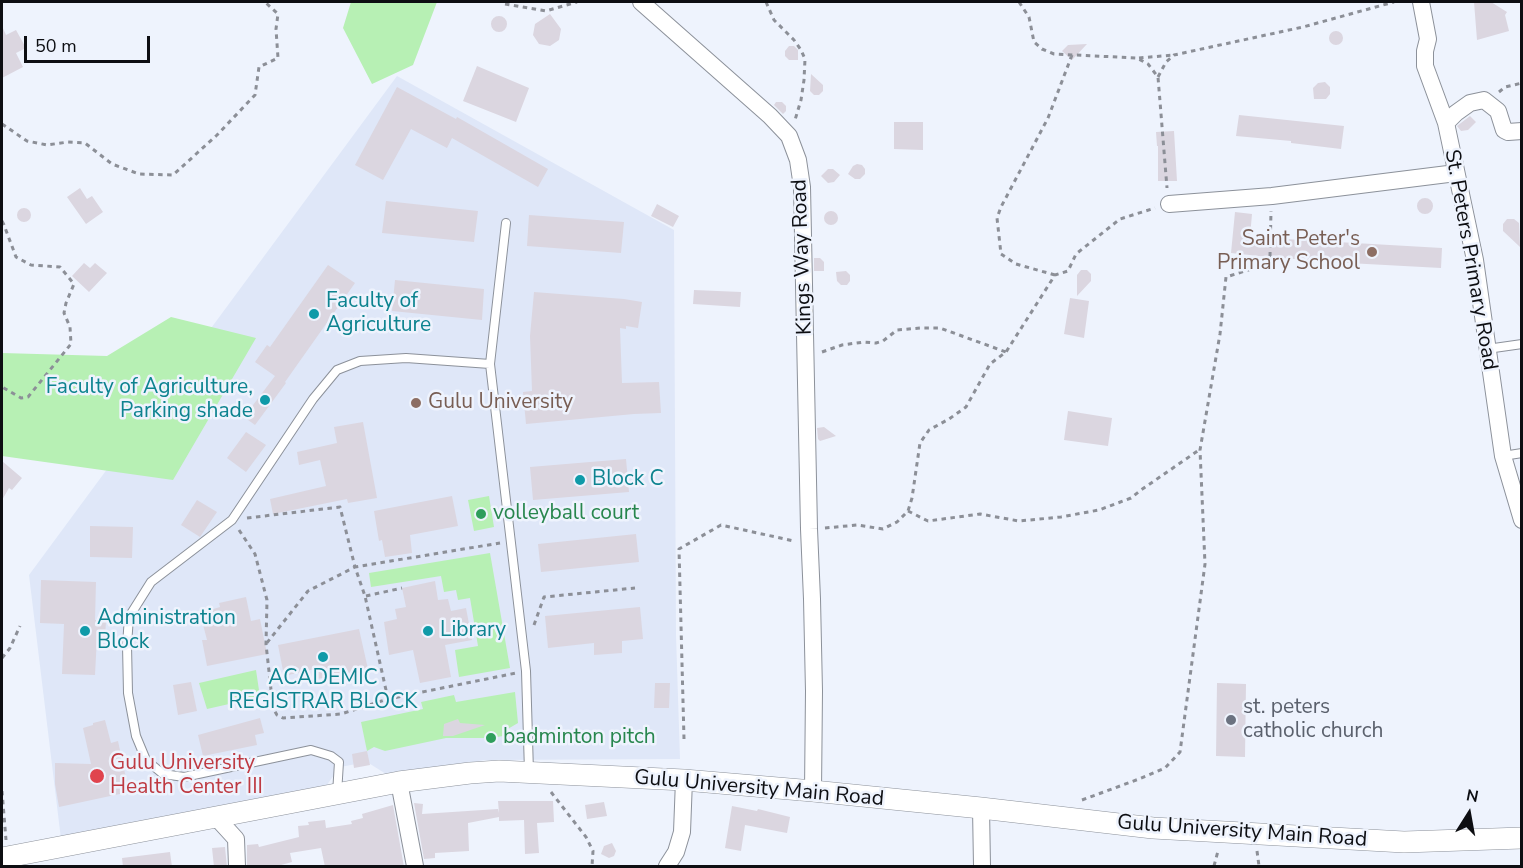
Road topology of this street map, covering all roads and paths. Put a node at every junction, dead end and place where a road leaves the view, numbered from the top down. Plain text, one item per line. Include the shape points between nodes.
1 (265, 2) edge
2 (577, 2) edge
3 (641, 2) edge
4 (766, 2) edge
5 (1019, 2) edge
6 (1394, 2) edge
7 (1422, 2) edge
8 (505, 4) dead end
9 (1072, 55) junction
10 (1174, 56) junction
11 (1137, 58) junction
12 (1158, 77) junction
13 (1521, 83) edge
14 (1484, 100) junction
15 (1446, 123) junction
16 (2, 124) edge
17 (1521, 131) edge
18 (789, 136) junction
19 (1456, 173) junction
20 (1272, 196) junction
21 (1169, 204) junction
22 (2, 221) edge
23 (506, 223) dead end
24 (1055, 275) junction
25 (1521, 344) edge
26 (1487, 349) junction
27 (1006, 352) junction
28 (806, 357) junction
29 (490, 364) junction
30 (2, 387) edge
31 (1200, 450) junction
32 (1521, 453) edge
33 (1503, 456) junction
34 (908, 511) junction
35 (232, 520) junction
36 (1521, 520) edge
37 (809, 537) junction
38 (511, 541) junction
39 (355, 567) junction
40 (402, 588) dead end
41 (635, 588) dead end
42 (365, 596) junction
43 (20, 626) dead end
44 (266, 644) junction
45 (524, 652) junction
46 (2, 658) edge
47 (526, 671) junction
48 (388, 699) junction
49 (684, 739) dead end
50 (529, 772) junction
51 (684, 780) junction
52 (399, 782) junction
53 (2, 791) edge
54 (813, 791) junction
55 (337, 794) junction
56 (1074, 803) dead end
57 (981, 808) junction
58 (215, 816) junction
59 (1521, 838) edge
60 (5, 857) edge
61 (237, 867) edge
62 (415, 867) edge
63 (592, 867) edge
64 (667, 867) edge
65 (982, 867) edge

1 - 16 path via 278,14 278,58 259,67 255,95 173,175 139,174 112,164 85,143 47,145 27,141
2 - 8 path via 546,11
3 - 18 street, Kings Way Road
4 - 18 path via 774,20 794,40 805,59 801,100
5 - 9 path via 1029,17 1034,42 1042,50
6 - 10 path
7 - 15 street, St. Peters Primary Road via 1428,39 1425,66
9 - 11 path
9 - 24 path via 1048,118 997,218 1001,254 1016,264
10 - 11 path
10 - 12 path
11 - 12 path
12 - 21 path
13 - 14 path via 1505,87
14 - 15 street via 1470,103
14 - 17 street via 1498,111 1504,130
15 - 19 street, St. Peters Primary Road
18 - 28 street, Kings Way Road via 802,186
19 - 20 street
19 - 26 street, St. Peters Primary Road via 1475,260
20 - 21 street
20 - 31 path via 1270,256 1258,267 1226,278
21 - 24 path via 1120,219 1076,254 1068,271
22 - 30 path via 16,257 31,266 60,267 74,284 64,313 70,327 70,344 28,397 21,398
23 - 29 lane
24 - 27 path
25 - 26 lane
26 - 33 street, St. Peters Primary Road
27 - 28 path via 940,328 920,328 897,330 883,341 842,345
27 - 34 path via 990,364 966,407 929,430 920,443
28 - 37 street, Kings Way Road
29 - 35 lane via 406,358 360,361 337,370
29 - 38 lane
31 - 34 path via 1131,498 1061,518 1018,520 980,514 928,521
31 - 56 path via 1205,564 1180,752 1165,768
32 - 33 lane
33 - 36 street, St. Peters Primary Road
34 - 37 path via 883,529 856,525
35 - 39 path via 340,507
35 - 44 path via 255,554 267,600
35 - 55 lane via 151,582 129,617 128,693 136,736 146,760 163,774 184,777 311,750 339,762
37 - 49 path via 766,536 721,525 679,549
37 - 54 street, Kings Way Road
38 - 39 path
38 - 45 lane
39 - 42 path
39 - 44 path via 308,591
40 - 42 path
41 - 45 path via 544,597
42 - 48 path
43 - 46 path
44 - 48 path via 273,708 283,718 341,714
45 - 47 lane
47 - 48 path
47 - 50 lane
50 - 51 street, Gulu University Main Road
50 - 52 street, Gulu University Main Road via 470,773
50 - 63 path via 550,791 586,837 593,851
51 - 54 street, Gulu University Main Road
51 - 64 street via 682,832
52 - 55 street, Gulu University Main Road
52 - 62 street
53 - 60 path
54 - 57 street, Gulu University Main Road
55 - 58 street, Gulu University Main Road
57 - 59 street, Gulu University Main Road via 1153,828 1255,834 1404,842
57 - 65 street
58 - 60 street, Gulu University Main Road
58 - 61 street via 236,839

